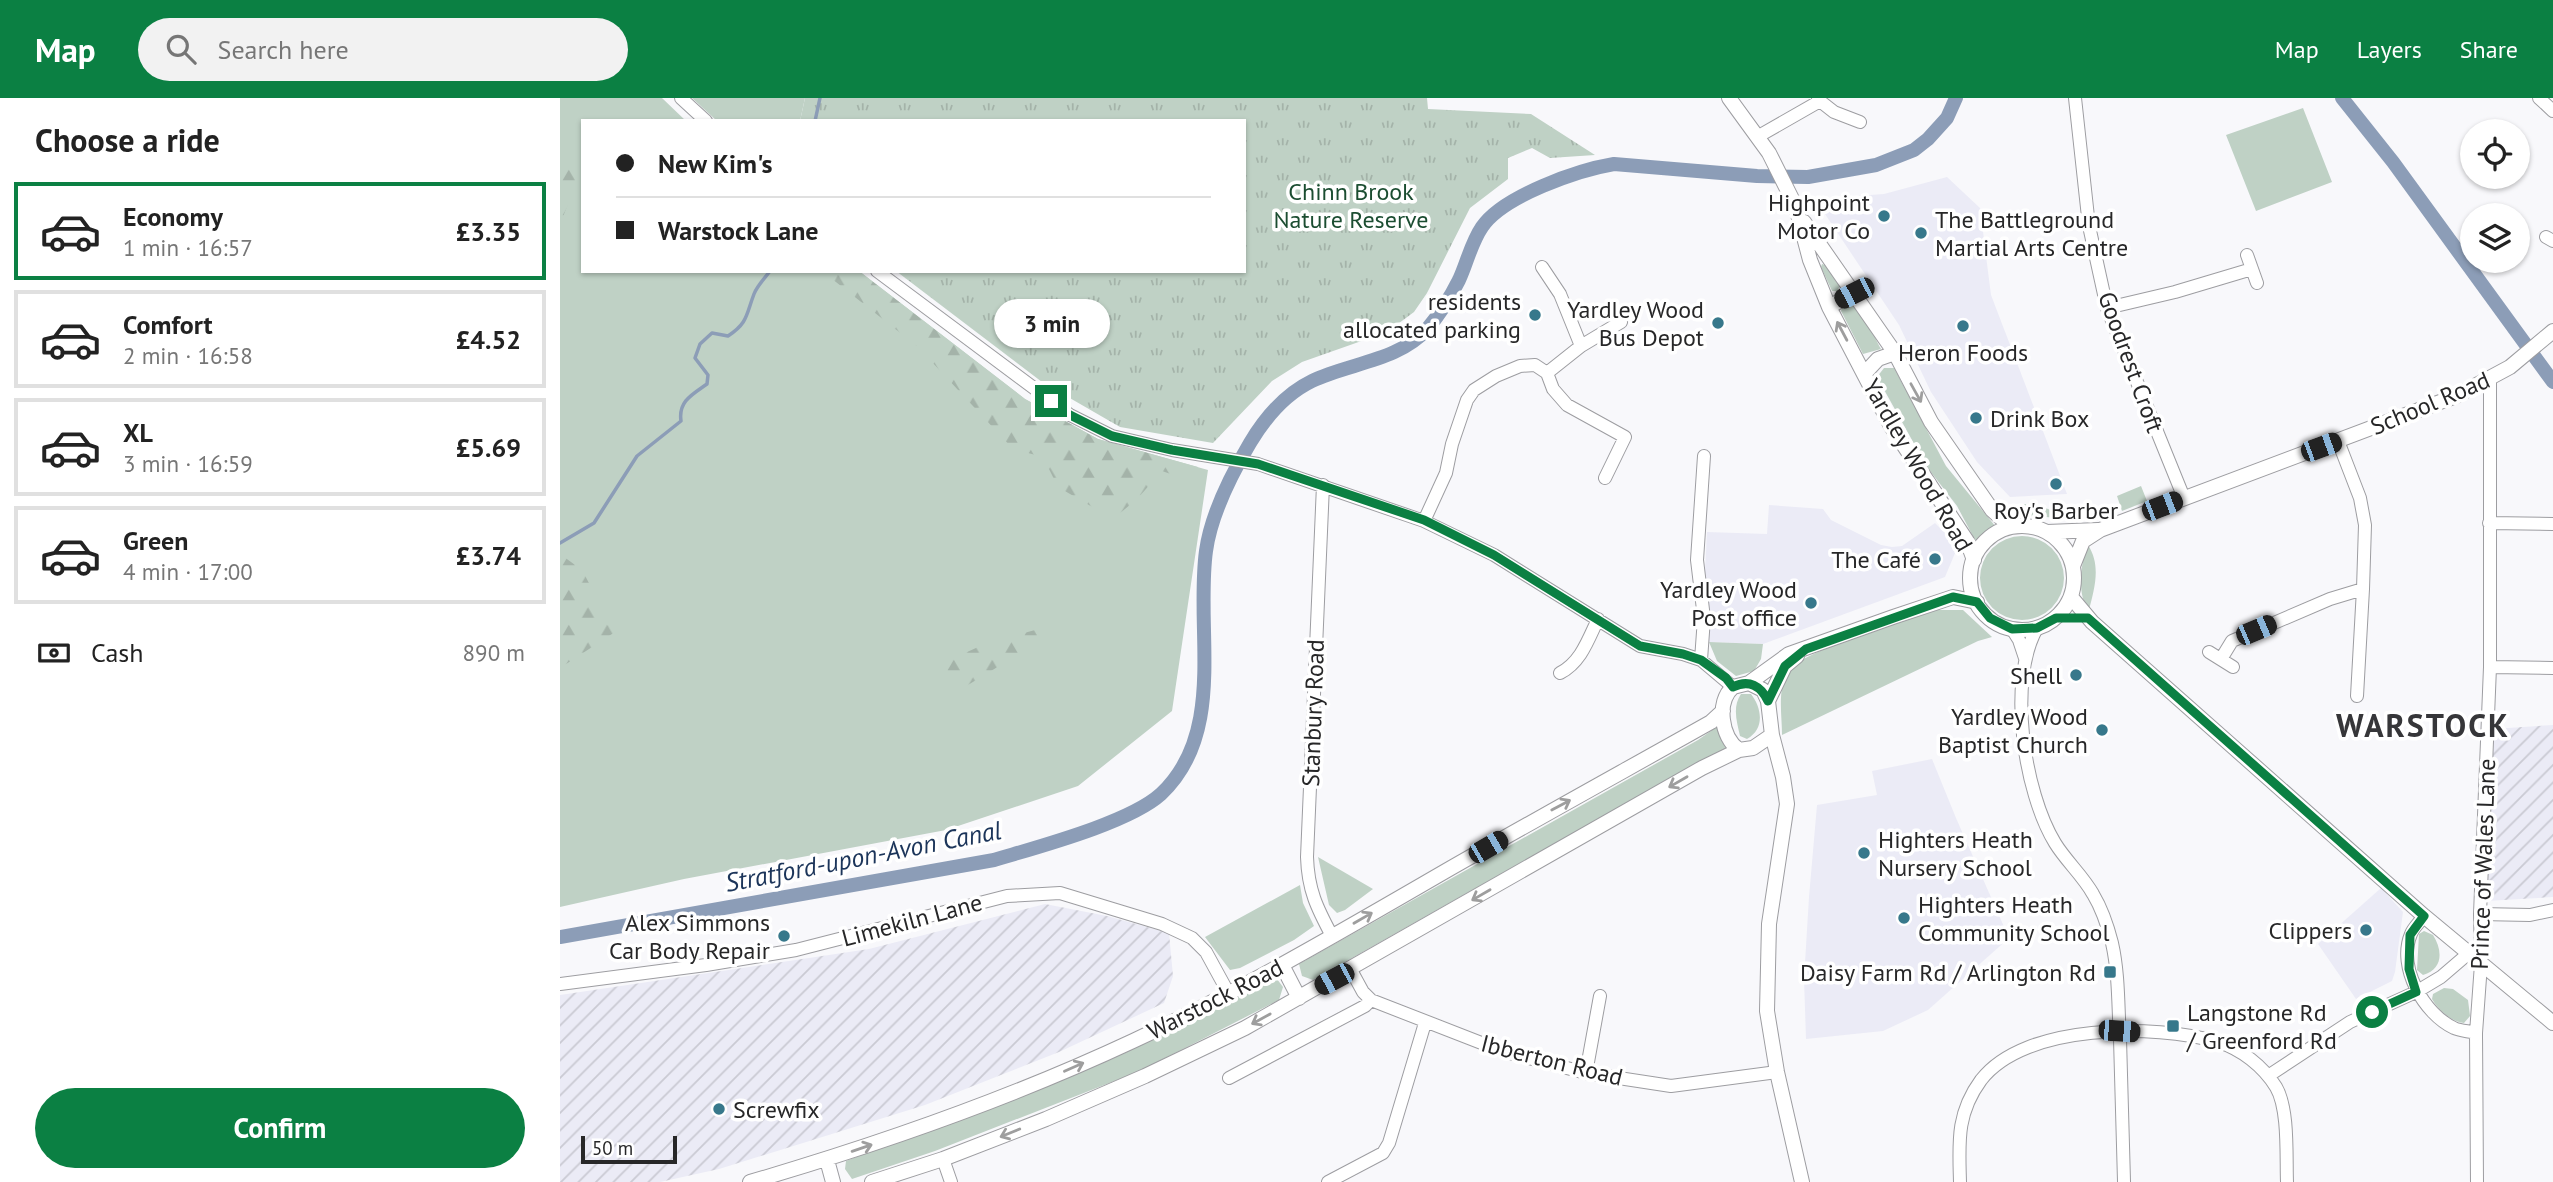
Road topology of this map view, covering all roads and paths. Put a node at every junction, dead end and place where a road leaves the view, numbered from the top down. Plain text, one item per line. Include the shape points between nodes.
1 (681, 98) edge
2 (1729, 98) edge
3 (2075, 98) edge
4 (2539, 98) edge
5 (1819, 100) edge
6 (2553, 111) edge
7 (704, 119) edge
8 (1860, 122) dead end
9 (1757, 137) junction
10 (1798, 211) junction
11 (2246, 255) dead end
12 (1542, 267) dead end
13 (2252, 269) junction
14 (880, 273) edge
15 (2258, 283) dead end
16 (1854, 293) junction
17 (1829, 307) junction
18 (2106, 308) junction
19 (1621, 322) dead end
20 (2553, 331) edge
21 (1581, 346) junction
22 (1895, 354) junction
23 (1547, 373) junction
24 (1864, 373) junction
25 (2490, 379) junction
26 (2338, 441) junction
27 (1704, 456) dead end
28 (1605, 478) dead end
29 (1323, 485) junction
30 (2183, 498) junction
31 (1424, 520) junction
32 (2489, 523) junction
33 (2553, 524) edge
34 (2011, 527) junction
35 (2099, 530) junction
36 (2047, 532) junction
37 (1974, 560) junction
38 (2073, 566) junction
39 (1971, 578) junction
40 (2364, 589) junction
41 (1953, 597) junction
42 (2071, 597) junction
43 (1977, 602) junction
44 (2056, 618) junction
45 (2088, 618) junction
46 (1598, 619) junction
47 (2037, 628) junction
48 (2012, 629) junction
49 (1806, 649) junction
50 (2208, 652) dead end
51 (2026, 658) junction
52 (2221, 659) junction
53 (1701, 660) junction
54 (2233, 667) dead end
55 (2490, 667) junction
56 (2553, 668) edge
57 (1560, 673) dead end
58 (1749, 683) junction
59 (1733, 687) junction
60 (2357, 696) dead end
61 (1768, 701) junction
62 (1723, 711) junction
63 (1772, 734) junction
64 (1746, 749) junction
65 (1780, 765) junction
66 (2553, 910) edge
67 (2480, 914) junction
68 (2424, 916) junction
69 (1332, 936) junction
70 (2469, 953) junction
71 (2482, 964) junction
72 (1282, 965) junction
73 (1351, 970) junction
74 (560, 984) edge
75 (2416, 992) junction
76 (1229, 993) junction
77 (1600, 996) dead end
78 (1299, 998) junction
79 (1371, 1000) junction
80 (1425, 1023) junction
81 (2553, 1023) edge
82 (2119, 1031) junction
83 (2476, 1033) junction
84 (1244, 1053) dead end
85 (1251, 1066) junction
86 (1777, 1072) junction
87 (1586, 1073) junction
88 (2268, 1076) junction
89 (1229, 1078) dead end
90 (943, 1159) junction
91 (827, 1160) junction
92 (750, 1182) edge
93 (833, 1182) edge
94 (872, 1182) edge
95 (951, 1182) edge
96 (1328, 1182) edge
97 (1802, 1182) edge
98 (1960, 1182) edge
99 (2124, 1182) edge
100 (2287, 1182) edge
101 (2477, 1182) edge

1 - 7 street
2 - 9 street, Yardley Wood Road
3 - 18 street, Goodrest Croft via 2089,226
4 - 6 street
5 - 8 street
5 - 9 street
9 - 10 street, Yardley Wood Road
10 - 16 street, Yardley Wood Road
10 - 17 street, Yardley Wood Road via 1810,260
11 - 13 street
12 - 21 street via 1560,294
13 - 15 street
13 - 18 street
14 - 29 street via 1070,415 1112,436 1258,464
16 - 17 street
16 - 22 street, Yardley Wood Road
24 -> 17 street, Yardley Wood Road
18 - 30 street, Goodrest Croft
19 - 21 street
20 - 25 street, School Road
21 - 23 street
22 - 24 street via 1878,359
22 -> 34 street, Yardley Wood Road via 1931,422 1992,510
23 - 28 street via 1567,405 1625,437
23 - 31 street via 1535,365 1520,366 1474,390 1452,444 1446,473
24 - 37 street, Yardley Wood Road via 1891,426 1967,541
25 - 26 street, School Road
25 - 32 street, Prince of Wales Lane
26 - 30 street, School Road
26 - 40 street via 2365,524
27 - 53 street via 1697,560 1704,618
29 - 31 street
29 - 69 street, Stanbury Road via 1307,880
30 - 35 street, School Road
31 - 46 street via 1494,555
32 - 33 street
32 - 55 street, Prince of Wales Lane
34 - 36 street
34 - 37 street via 1991,537
35 - 36 street, School Road
35 - 38 street, School Road via 2083,541
36 - 38 street via 2065,548
37 - 39 street
38 - 42 street
39 - 41 street
39 - 43 street
40 - 52 street via 2232,641
40 - 60 street
41 - 43 street
41 - 49 street
42 - 44 street
42 - 45 street
43 - 48 street via 1990,618
44 - 45 street
44 - 47 street
45 - 68 street
46 - 53 street via 1640,646
46 - 57 street via 1581,655
47 - 48 street
47 - 51 street
48 - 51 street
49 - 58 street via 1789,654
49 - 61 street via 1785,666
50 - 52 street
51 - 82 street via 2022,698 2029,780 2055,842 2092,892 2104,918 2118,989
52 - 54 street
53 - 59 street
55 - 56 street
55 - 67 street, Prince of Wales Lane
58 - 59 street
58 - 61 street via 1763,691
59 - 62 street via 1725,696
61 - 63 street
62 - 64 street via 1733,746
69 -> 62 street, Warstock Road via 1712,722
63 - 64 street
63 - 65 street
64 - 65 street
64 -> 73 street, Warstock Road via 1702,768
65 - 86 street via 1787,810 1767,954 1767,1011
66 - 67 street via 2530,915
67 - 71 street, Prince of Wales Lane
68 - 70 street
68 - 75 street via 2410,935 2409,969
69 - 72 street, Warstock Road
70 - 71 street
70 - 75 street
71 - 81 street
71 - 83 street, Prince of Wales Lane
72 - 76 street, Warstock Road
72 - 78 street
73 - 78 street, Warstock Road
73 - 79 street
74 - 76 street, Limekiln Lane via 796,950 1007,896 1060,893 1162,924 1192,938 1206,952
75 - 83 street via 2431,1012 2454,1028
75 - 88 street via 2350,1022
91 -> 76 street, Warstock Road via 1033,1085
77 - 87 street
78 -> 90 street, Warstock Road via 1145,1076
79 - 80 street, Ibberton Road
79 - 85 street
80 - 87 street, Ibberton Road via 1502,1051
80 - 96 street via 1383,1153
82 - 88 street via 2219,1042 2251,1059
82 - 98 street via 2068,1035 2003,1058 1966,1104 1958,1132
82 - 99 street
83 - 101 street, Prince of Wales Lane
84 - 85 street
85 - 89 street
86 - 87 street, Ibberton Road via 1671,1086
86 - 97 street
88 - 100 street via 2278,1091 2284,1118
90 - 94 street, Warstock Road
90 - 95 street
91 - 92 street, Warstock Road
91 - 93 street

